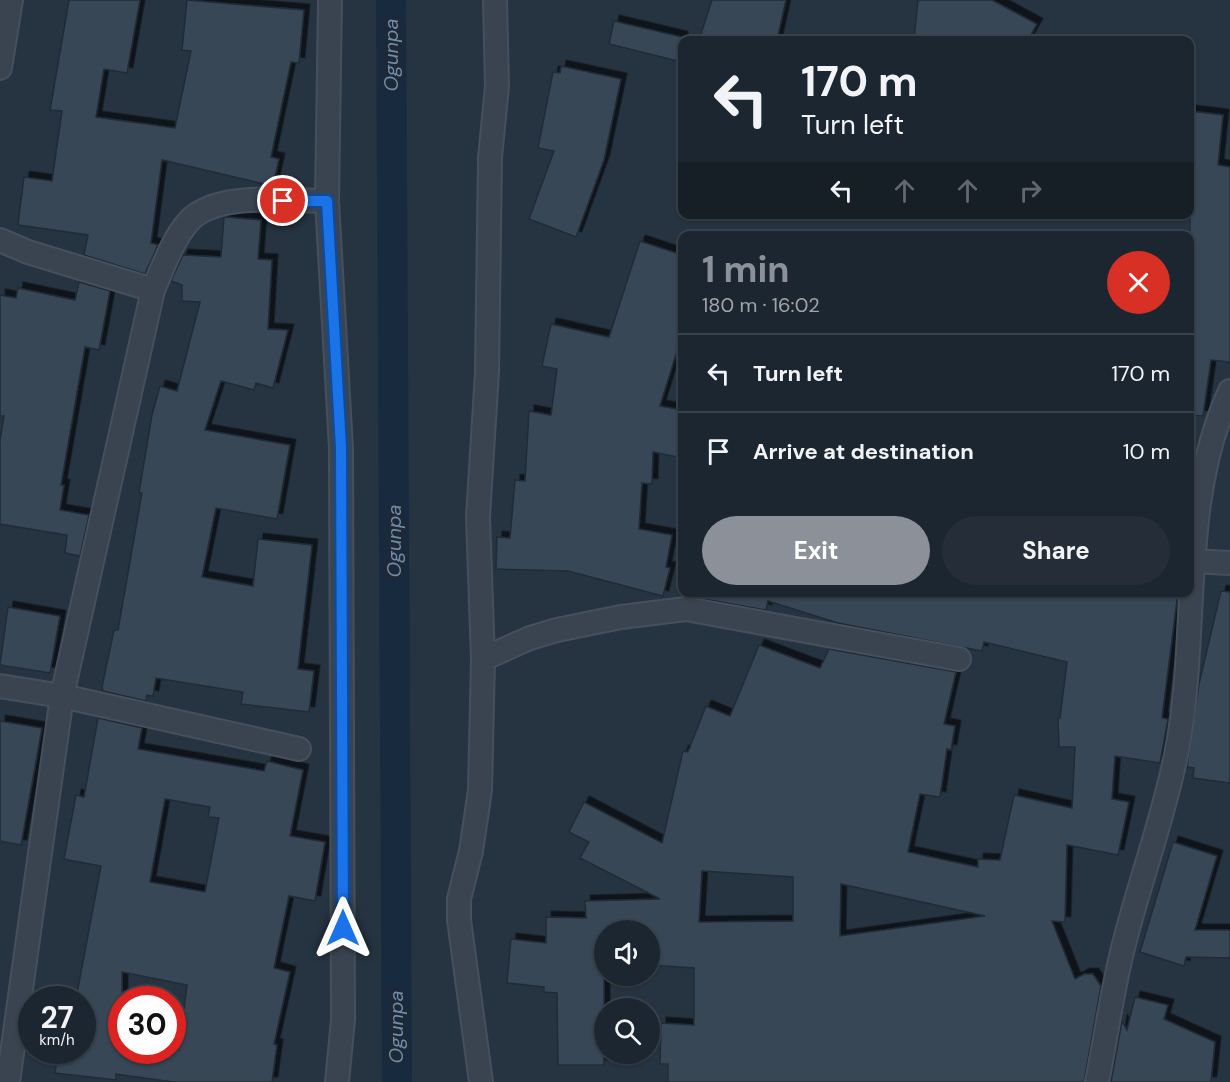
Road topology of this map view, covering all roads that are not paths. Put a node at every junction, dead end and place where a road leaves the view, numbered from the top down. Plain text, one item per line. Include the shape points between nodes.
1 (11, 0) edge
2 (330, 0) edge
3 (495, 0) edge
4 (0, 68) edge
5 (327, 201) junction
6 (0, 240) edge
7 (153, 290) junction
8 (1230, 391) edge
9 (1194, 542) edge
10 (1194, 560) edge
11 (1230, 563) edge
12 (1190, 597) edge
13 (483, 659) junction
14 (959, 659) dead end
15 (0, 686) edge
16 (62, 696) junction
17 (298, 749) dead end
18 (8, 1082) edge
19 (336, 1082) edge
20 (481, 1082) edge
21 (1097, 1082) edge

1 - 4 street
2 - 5 street
3 - 13 street via 497,86 490,158 487,372 478,517
5 - 7 street via 239,201 210,207 190,220 179,235
5 - 19 street via 341,448 343,1020
6 - 7 street
7 - 16 street
8 - 9 street via 1207,463
10 - 11 street
12 - 21 street via 1189,668 1177,754 1123,948
13 - 14 street via 557,630 686,609
13 - 20 street via 480,790 459,899
15 - 16 street
16 - 17 street
16 - 18 street

